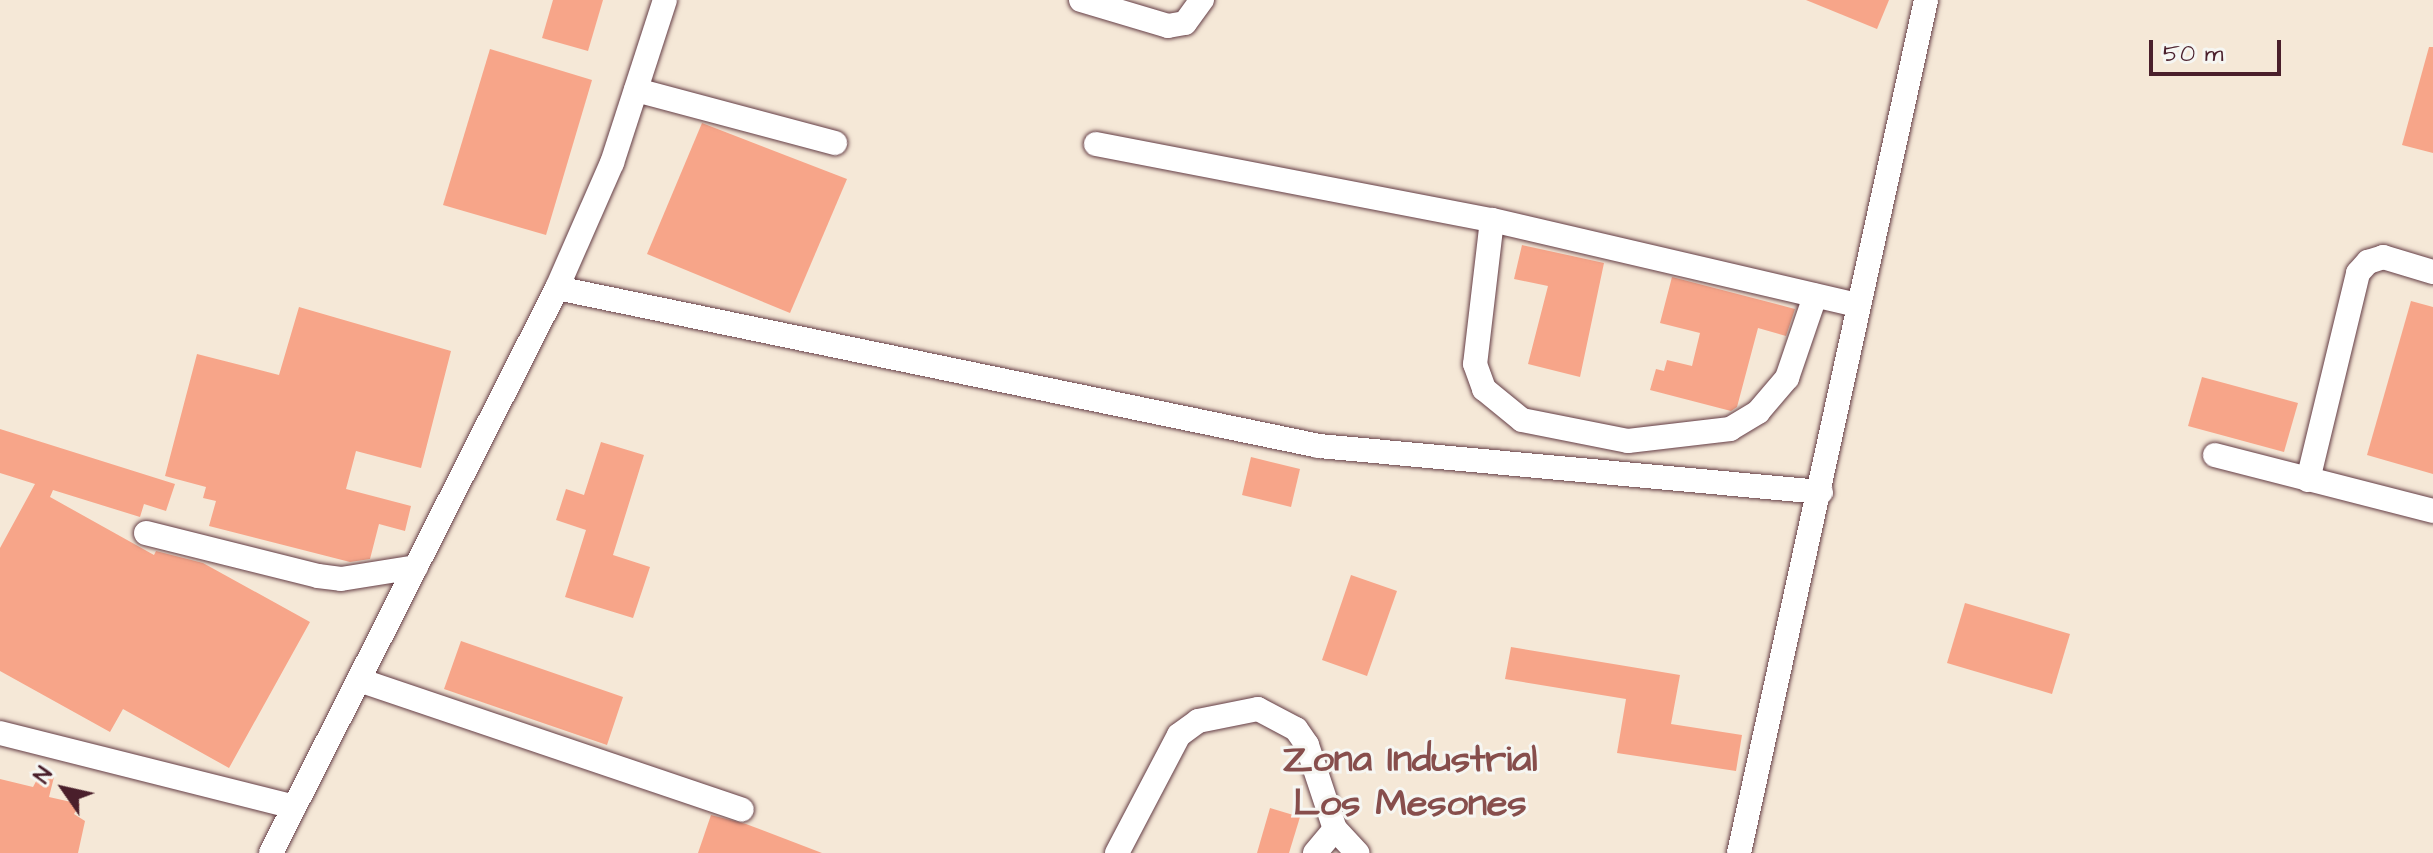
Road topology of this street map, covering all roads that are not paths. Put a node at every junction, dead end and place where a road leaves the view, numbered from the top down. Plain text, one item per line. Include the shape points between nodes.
1 (665, 0) edge
2 (1081, 0) edge
3 (1202, 0) edge
4 (1926, 0) edge
5 (636, 90) junction
6 (835, 143) dead end
7 (1096, 144) dead end
8 (1492, 220) junction
9 (2433, 272) edge
10 (557, 288) junction
11 (1815, 296) junction
12 (1858, 305) junction
13 (2215, 455) dead end
14 (2308, 480) junction
15 (1821, 492) junction
16 (2433, 511) edge
17 (146, 533) dead end
18 (416, 567) junction
19 (359, 680) junction
20 (0, 733) edge
21 (294, 807) junction
22 (742, 810) dead end
23 (1335, 829) junction
24 (271, 853) edge
25 (1117, 853) edge
26 (1315, 853) edge
27 (1357, 853) edge
28 (1739, 853) edge

1 - 5 street
2 - 3 street via 1168,26 1185,23
4 - 12 street
5 - 6 street
5 - 10 street via 612,163
7 - 8 street
8 - 11 street
8 - 11 street via 1475,364 1484,389 1522,420 1628,441 1730,429 1758,412 1787,378
9 - 14 street via 2383,257 2358,273
10 - 15 street via 1319,446
10 - 18 street
11 - 12 street
12 - 15 street
13 - 14 street
14 - 16 street
15 - 28 street
17 - 18 street via 341,579
18 - 19 street
19 - 21 street
19 - 22 street
20 - 21 street
21 - 24 street
23 - 25 street via 1307,745 1296,729 1258,709 1198,721 1179,735
23 - 26 street
23 - 27 street

